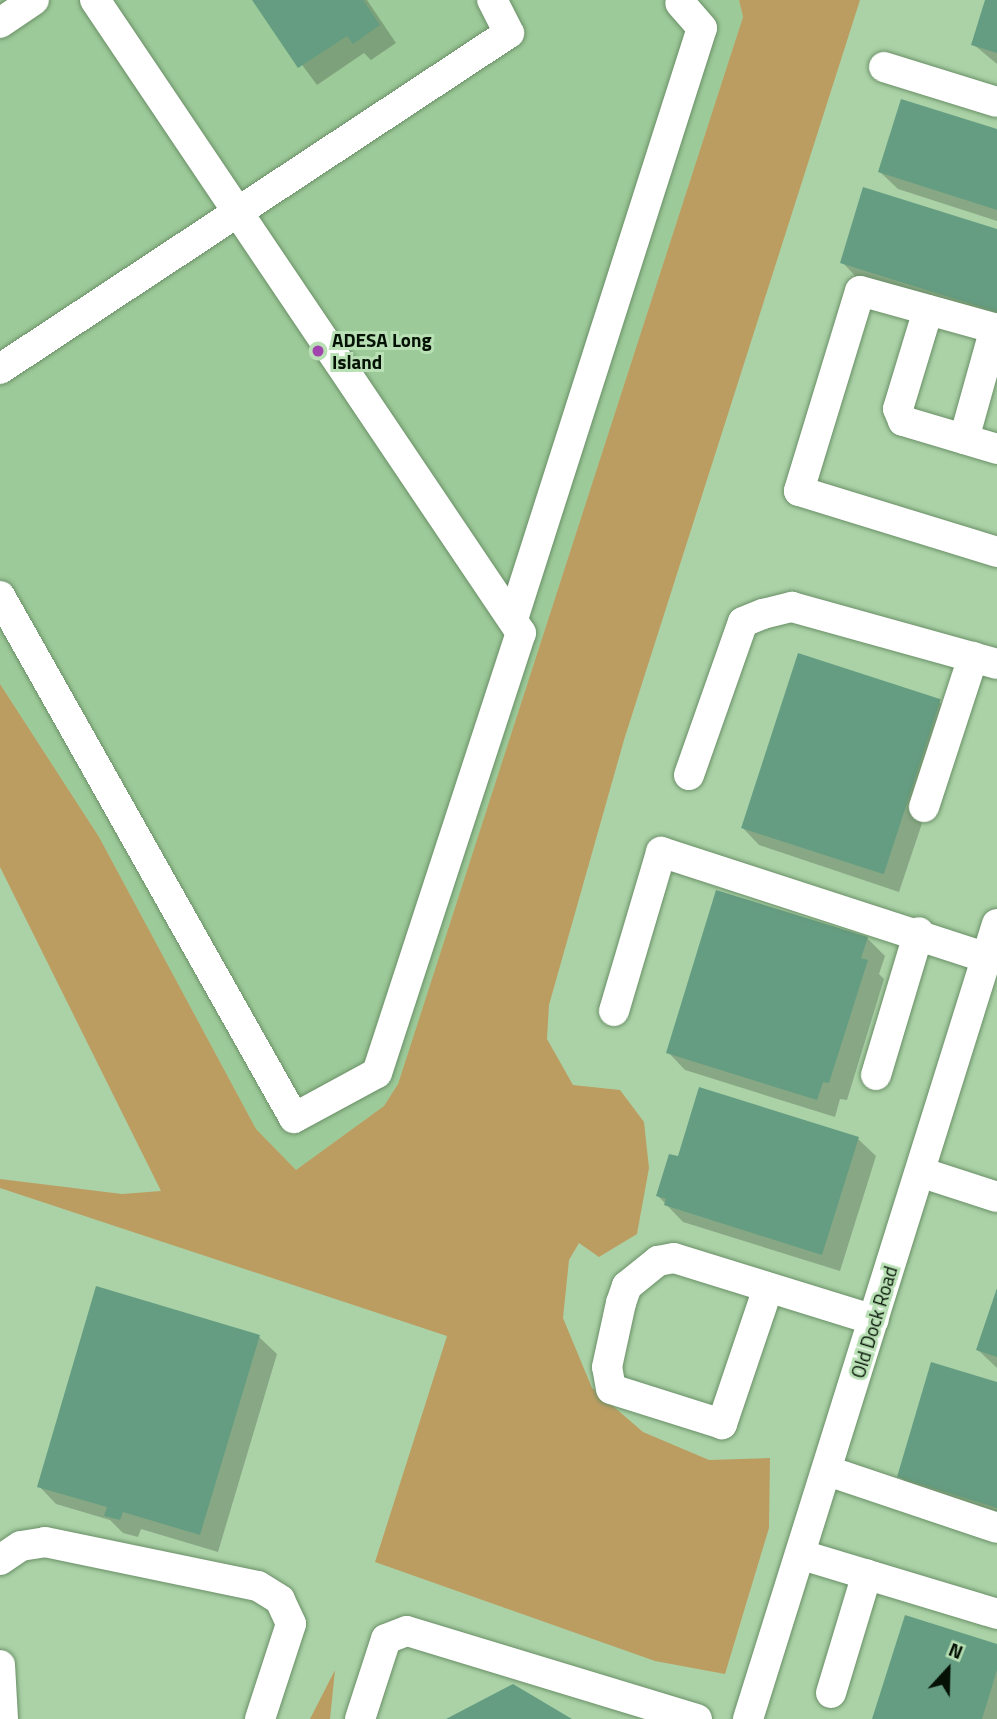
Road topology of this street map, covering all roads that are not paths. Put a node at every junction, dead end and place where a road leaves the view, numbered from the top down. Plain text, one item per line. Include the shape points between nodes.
1 (34, 0) edge
2 (95, 0) edge
3 (492, 0) edge
4 (680, 3) dead end
5 (0, 23) edge
6 (884, 67) dead end
7 (997, 102) edge
8 (236, 212) junction
9 (928, 310) junction
10 (996, 328) edge
11 (0, 369) edge
12 (964, 439) junction
13 (997, 449) edge
14 (997, 552) edge
15 (0, 596) edge
16 (513, 619) junction
17 (985, 660) edge
18 (690, 775) dead end
19 (924, 807) dead end
20 (997, 924) edge
21 (919, 932) junction
22 (991, 956) edge
23 (614, 1011) dead end
24 (876, 1075) dead end
25 (920, 1172) junction
26 (997, 1196) edge
27 (768, 1288) junction
28 (874, 1320) junction
29 (828, 1471) junction
30 (997, 1528) edge
31 (802, 1555) junction
32 (0, 1560) edge
33 (867, 1574) junction
34 (997, 1614) edge
35 (0, 1665) edge
36 (831, 1693) dead end
37 (3, 1719) edge
38 (260, 1719) edge
39 (360, 1719) edge
40 (697, 1719) edge
41 (748, 1719) edge

1 - 5 street
2 - 8 street
3 - 8 street via 509,33
4 - 16 street via 702,28
6 - 7 street
8 - 11 street
8 - 16 street
9 - 10 street
9 - 12 street via 898,409 903,421
9 - 14 street via 860,291 799,491
10 - 12 street
12 - 13 street
15 - 16 street via 294,1118 384,1064 521,633
17 - 18 street via 792,607 743,622
17 - 19 street
20 - 22 street, Old Dock Road
21 - 22 street
21 - 23 street via 661,852
21 - 24 street
22 - 25 street, Old Dock Road
25 - 26 street
25 - 28 street, Old Dock Road
27 - 27 street via 674,1258 645,1268 621,1303 607,1367 611,1389 722,1424
27 - 28 street
28 - 29 street, Old Dock Road
29 - 30 street
29 - 31 street, Old Dock Road
31 - 33 street
31 - 41 street, Old Dock Road
32 - 38 street via 21,1546 45,1542 258,1586 280,1600 291,1624
33 - 34 street
33 - 36 street
35 - 37 street
39 - 40 street via 386,1639 407,1631

